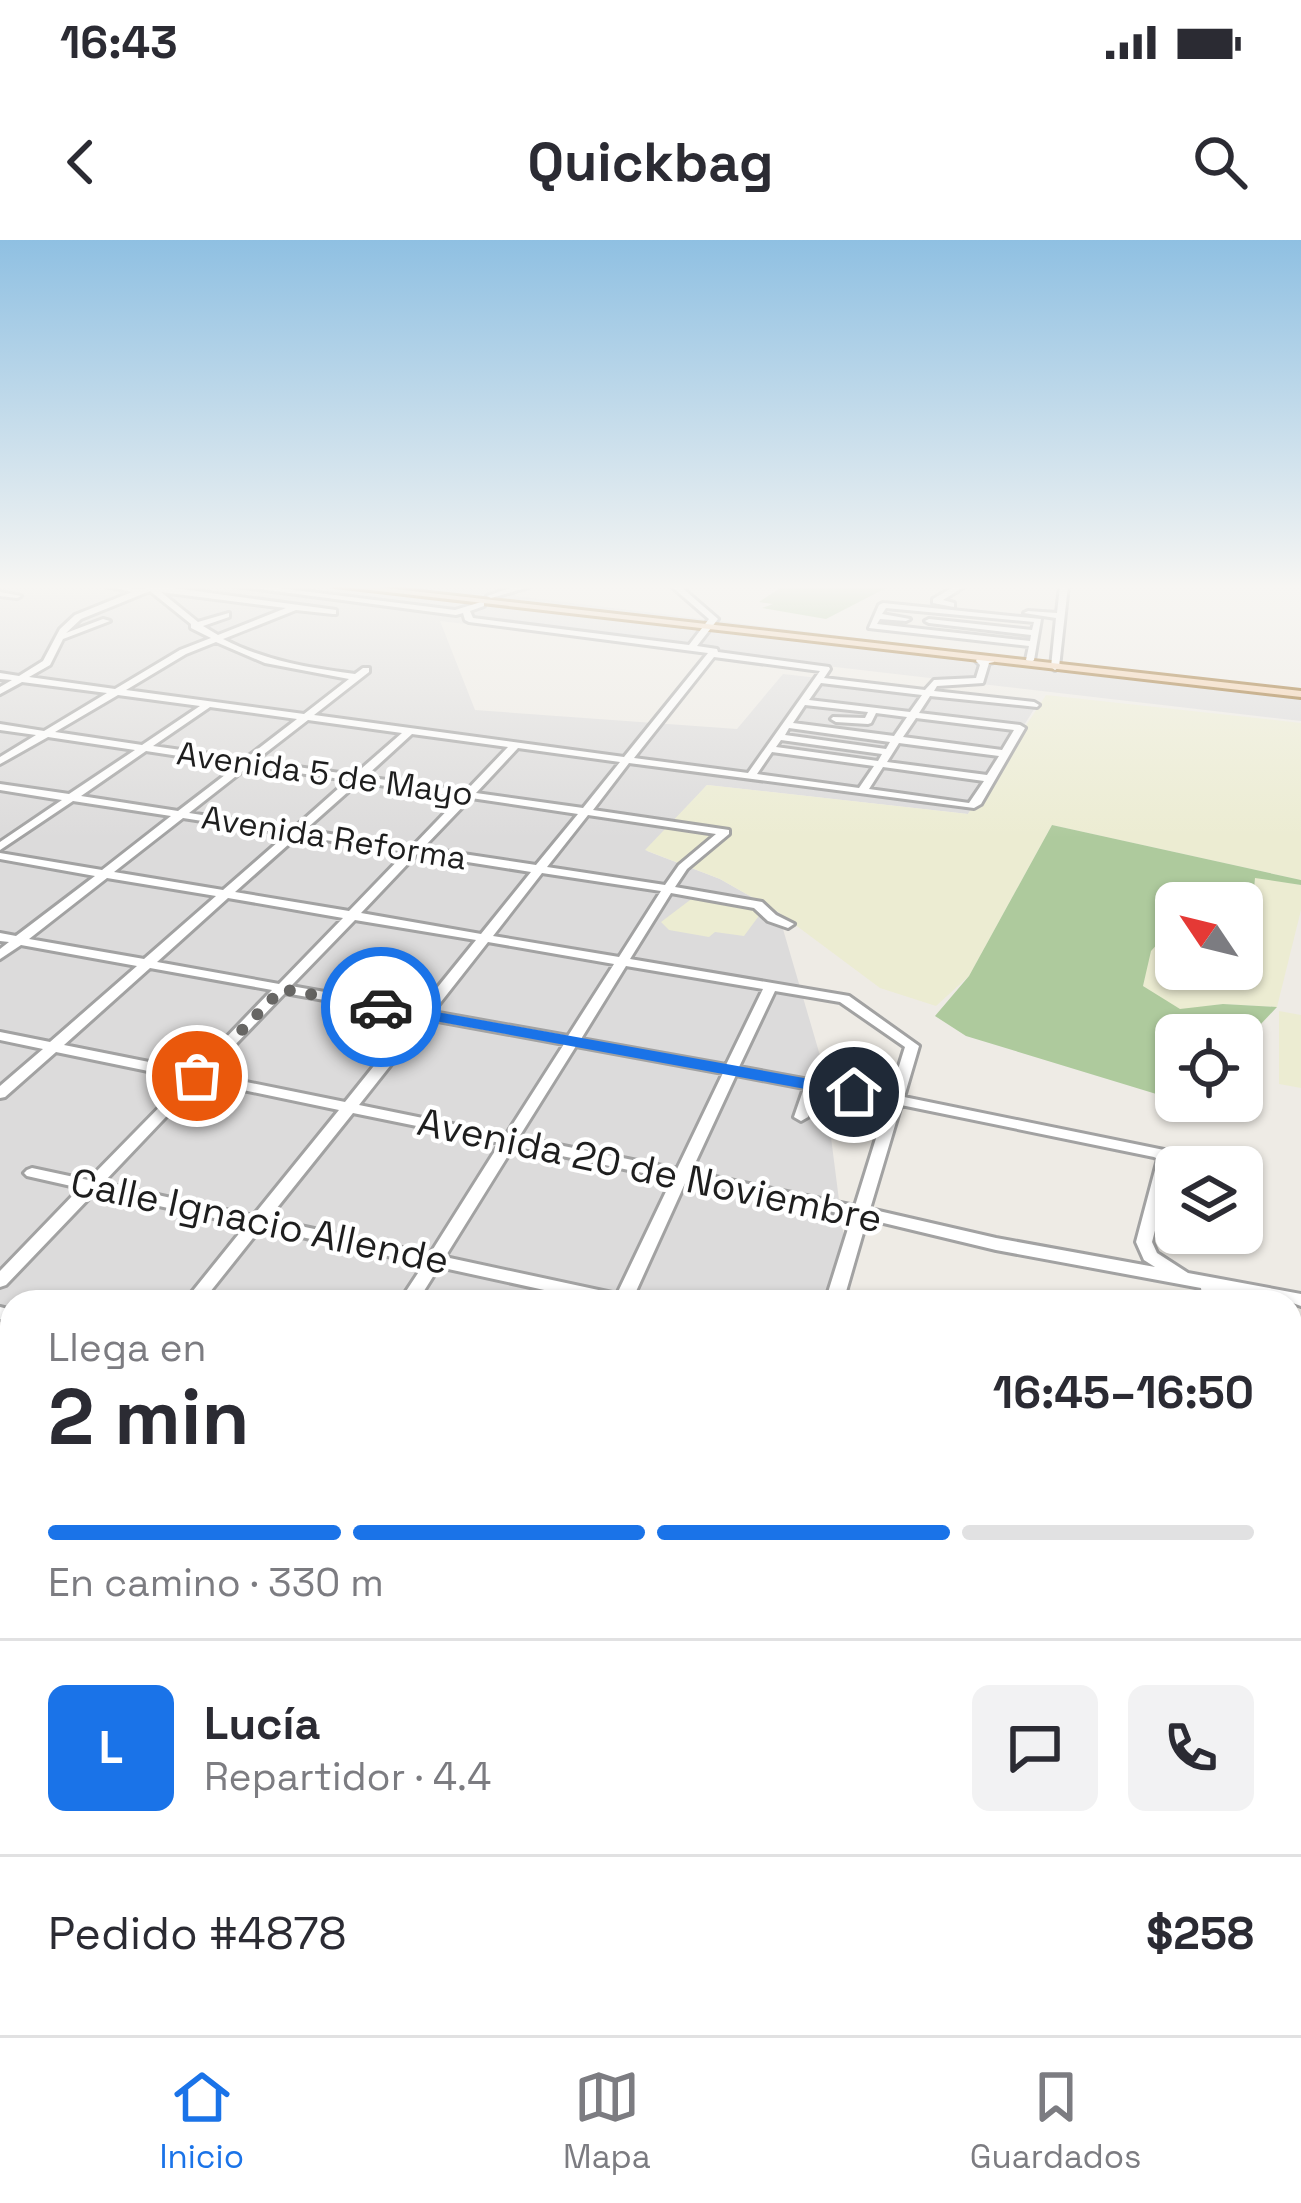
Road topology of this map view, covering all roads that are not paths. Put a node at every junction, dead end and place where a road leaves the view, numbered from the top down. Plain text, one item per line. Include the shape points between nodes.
1 (36, 670) edge
2 (153, 670) edge
3 (309, 670) edge
4 (699, 670) edge
5 (826, 670) edge
6 (984, 670) edge
7 (1105, 670) edge
8 (0, 676) edge
9 (20, 680) junction
10 (820, 680) junction
11 (0, 691) edge
12 (114, 691) junction
13 (926, 693) junction
14 (1301, 693) edge
15 (805, 702) junction
16 (208, 704) junction
17 (1034, 705) dead end
18 (873, 711) junction
19 (910, 715) junction
20 (306, 718) junction
21 (836, 719) dead end
22 (788, 725) junction
23 (0, 727) edge
24 (409, 732) junction
25 (44, 734) junction
26 (779, 737) junction
27 (895, 739) junction
28 (516, 746) junction
29 (142, 749) junction
30 (770, 749) junction
31 (887, 752) junction
32 (1006, 754) junction
33 (0, 761) edge
34 (626, 761) junction
35 (250, 762) junction
36 (880, 765) junction
37 (750, 777) junction
38 (359, 778) junction
39 (991, 779) junction
40 (0, 787) edge
41 (862, 792) junction
42 (469, 794) junction
43 (71, 798) junction
44 (585, 812) junction
45 (183, 814) junction
46 (295, 832) junction
47 (416, 851) junction
48 (0, 852) edge
49 (539, 871) junction
50 (107, 874) junction
51 (668, 889) junction
52 (230, 893) junction
53 (352, 914) junction
54 (788, 924) dead end
55 (0, 937) edge
56 (485, 938) junction
57 (18, 940) junction
58 (0, 955) edge
59 (625, 961) junction
60 (146, 965) junction
61 (771, 985) junction
62 (282, 989) junction
63 (422, 1015) junction
64 (0, 1036) edge
65 (571, 1043) junction
66 (52, 1046) junction
67 (730, 1072) junction
68 (197, 1076) junction
69 (812, 1084) junction
70 (0, 1094) edge
71 (896, 1100) junction
72 (349, 1108) junction
73 (801, 1118) dead end
74 (506, 1141) junction
75 (32, 1173) dead end
76 (683, 1176) junction
77 (94, 1184) junction
78 (860, 1212) junction
79 (261, 1219) junction
80 (437, 1257) junction
81 (1184, 1279) junction
82 (0, 1281) edge
83 (204, 1290) edge
84 (416, 1290) edge
85 (574, 1290) edge
86 (630, 1290) edge
87 (837, 1290) edge
88 (1207, 1290) edge

1 - 9 street
2 - 12 street
3 - 20 street via 362,674
4 - 34 street
5 - 10 street
6 - 13 street via 981,680 940,680
7 - 14 main road
8 - 9 street
9 - 11 street
9 - 12 street
10 - 13 street
10 - 15 street
12 - 16 street
12 - 25 street
13 - 17 street
13 - 19 street
15 - 18 street
15 - 22 street
16 - 20 street
16 - 29 street
18 - 19 street
18 - 21 street via 868,721
19 - 27 street
19 - 32 street via 1020,728
20 - 24 street
20 - 35 street
22 - 26 street
22 - 27 street
23 - 25 street, Avenida 5 de Mayo
24 - 28 street
24 - 38 street
25 - 29 street, Avenida 5 de Mayo
25 - 33 street
26 - 30 street
26 - 31 street
27 - 31 street
27 - 32 street
28 - 34 street
28 - 42 street
29 - 35 street, Avenida 5 de Mayo
29 - 43 street
30 - 36 street
30 - 37 street
31 - 36 street
32 - 39 street
34 - 37 street
34 - 44 street
35 - 38 street, Avenida 5 de Mayo
35 - 45 street
36 - 39 street
36 - 41 street
37 - 41 street
38 - 42 street, Avenida 5 de Mayo
38 - 46 street
39 - 41 street via 970,806
40 - 43 street, Avenida Reforma
42 - 44 street, Avenida 5 de Mayo
42 - 47 street
43 - 45 street, Avenida Reforma
43 - 48 street
44 - 49 street
44 - 51 street, Avenida 5 de Mayo via 725,832
45 - 46 street, Avenida Reforma
45 - 50 street
46 - 47 street, Avenida Reforma
46 - 52 street
47 - 49 street, Avenida Reforma
47 - 53 street
48 - 50 street
49 - 51 street, Avenida Reforma
49 - 56 street
50 - 52 street
50 - 57 street
51 - 54 street, Avenida Reforma via 758,905
51 - 59 street
52 - 53 street
52 - 60 street
53 - 56 street
53 - 62 street
55 - 57 street
56 - 59 street
56 - 63 street
57 - 58 street
57 - 60 street
59 - 61 street
59 - 65 street
60 - 62 street
60 - 66 street
61 - 67 street
61 - 71 street via 844,999 912,1046
62 - 63 street
62 - 68 street
63 - 65 street
63 - 72 street
64 - 66 street, Avenida 20 de Noviembre
65 - 67 street
65 - 74 street
66 - 68 street, Avenida 20 de Noviembre
66 - 70 street
67 - 69 street
67 - 76 street
68 - 72 street, Avenida 20 de Noviembre
68 - 77 street
69 - 71 street
69 - 73 street
71 - 78 street
71 - 81 street via 1159,1153 1166,1158 1144,1242 1150,1256
72 - 74 street, Avenida 20 de Noviembre
72 - 79 street
74 - 76 street, Avenida 20 de Noviembre
74 - 80 street
75 - 77 street, Calle Ignacio Allende
76 - 78 street, Avenida 20 de Noviembre
76 - 86 street
77 - 79 street, Calle Ignacio Allende
77 - 82 street
78 - 81 street, Avenida 20 de Noviembre
78 - 87 street
79 - 80 street, Calle Ignacio Allende
79 - 83 street
80 - 84 street
80 - 85 street, Calle Ignacio Allende
81 - 88 street, Avenida 20 de Noviembre

